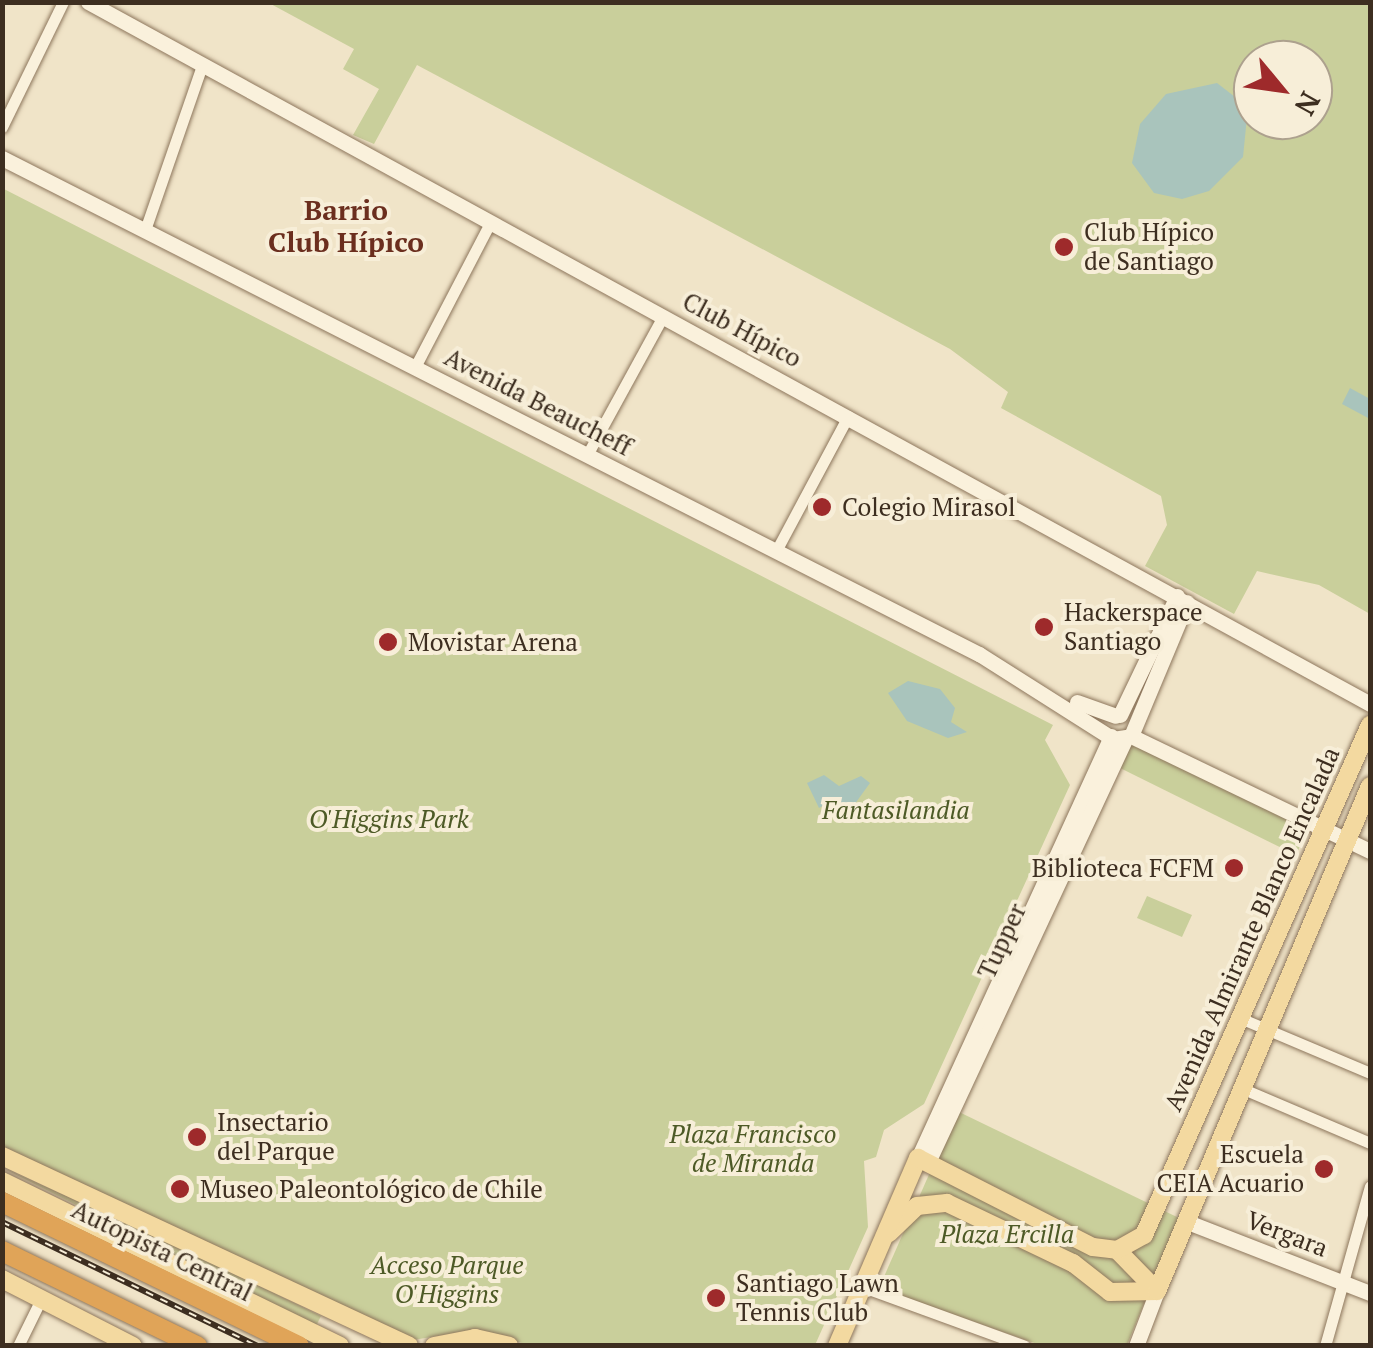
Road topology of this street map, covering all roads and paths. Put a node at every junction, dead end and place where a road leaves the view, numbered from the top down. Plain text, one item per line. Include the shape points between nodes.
1 (63, 2) edge
2 (88, 2) edge
3 (202, 64) junction
4 (2, 127) edge
5 (2, 158) edge
6 (490, 223) junction
7 (144, 230) junction
8 (663, 316) junction
9 (415, 368) junction
10 (848, 416) junction
11 (587, 455) junction
12 (776, 551) junction
13 (1182, 599) junction
14 (1370, 704) edge
15 (1370, 725) edge
16 (1120, 728) junction
17 (1370, 786) edge
18 (1321, 830) junction
19 (1346, 840) junction
20 (1370, 851) edge
21 (1240, 1018) junction
22 (1266, 1029) junction
23 (1370, 1073) edge
24 (1241, 1088) junction
25 (1370, 1143) edge
26 (2, 1156) edge
27 (923, 1160) junction
28 (1173, 1170) junction
29 (2, 1181) edge
30 (1370, 1186) edge
31 (2, 1202) edge
32 (1185, 1221) junction
33 (886, 1237) junction
34 (1117, 1250) junction
35 (2, 1251) edge
36 (2, 1279) edge
37 (1343, 1283) junction
38 (863, 1287) junction
39 (1157, 1290) junction
40 (1370, 1293) edge
41 (42, 1299) junction
42 (18, 1346) edge
43 (134, 1346) edge
44 (197, 1346) edge
45 (300, 1346) edge
46 (340, 1346) edge
47 (409, 1346) edge
48 (434, 1346) edge
49 (509, 1346) edge
50 (838, 1346) edge
51 (1024, 1346) edge
52 (1136, 1346) edge
53 (1325, 1346) edge

1 - 4 street
2 - 3 main road, Club Hípico
3 - 6 main road, Club Hípico
3 - 7 street
5 - 7 main road, Avenida Beaucheff
6 - 8 main road, Club Hípico
6 - 9 street
7 - 9 main road, Avenida Beaucheff
8 - 10 main road, Club Hípico
8 - 11 street
9 - 11 main road, Avenida Beaucheff
10 - 12 street
10 - 13 main road, Club Hípico
11 - 12 main road, Avenida Beaucheff
12 - 16 main road, Avenida Beaucheff
13 - 14 main road, Club Hípico
13 - 16 main road, Tupper
15 - 18 main road, Avenida Almirante Blanco Encalada
16 - 18 main road, Avenida Beaucheff
16 - 27 main road, Tupper
17 - 19 main road, Avenida Almirante Blanco Encalada
18 - 19 main road, Avenida Beaucheff
18 - 21 main road, Avenida Almirante Blanco Encalada
19 - 20 main road, Avenida Beaucheff
19 - 22 main road, Avenida Almirante Blanco Encalada
21 - 22 street
21 - 28 main road, Avenida Almirante Blanco Encalada
22 - 23 street
22 - 24 main road, Avenida Almirante Blanco Encalada
24 - 25 street
24 - 32 main road, Avenida Almirante Blanco Encalada
26 - 47 main road
27 - 33 main road
27 - 34 main road via 1093,1248
28 - 32 main road via 1171,1204
28 - 34 main road, Avenida Almirante Blanco Encalada via 1148,1229
29 - 46 main road
30 - 37 street
31 - 45 highway, Autopista Central
32 - 37 main road, Vergara
32 - 39 main road, Avenida Almirante Blanco Encalada
33 - 38 main road
33 - 39 main road via 913,1208 947,1203 1073,1263 1110,1292
34 - 39 main road
35 - 44 highway
36 - 41 main road
37 - 40 main road, Vergara
37 - 53 street
38 - 50 main road
38 - 51 street
39 - 52 main road, Avenida Almirante Blanco Encalada
41 - 42 street
41 - 43 main road
48 - 49 main road via 476,1338

